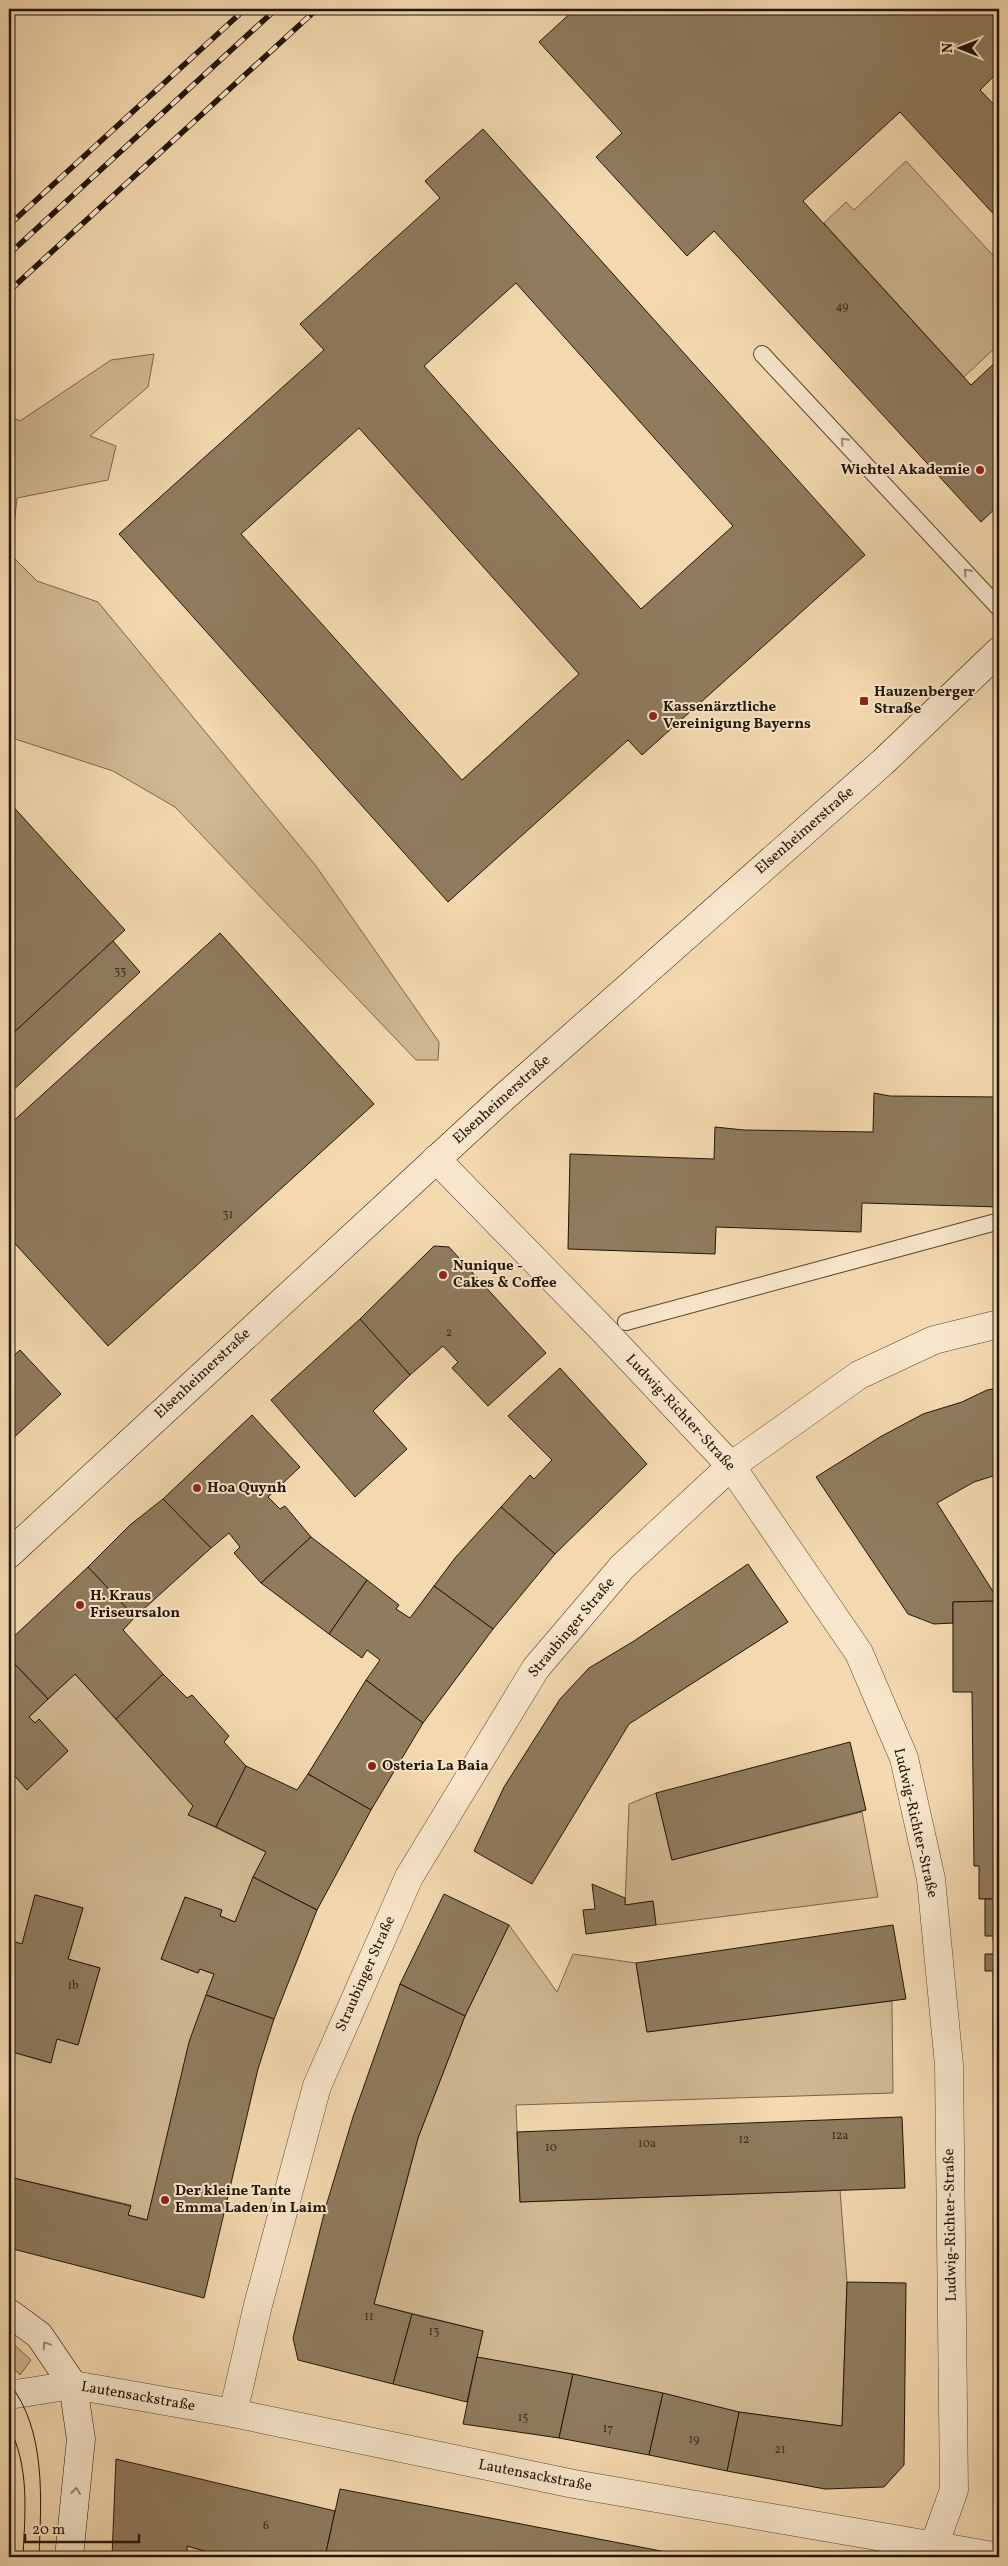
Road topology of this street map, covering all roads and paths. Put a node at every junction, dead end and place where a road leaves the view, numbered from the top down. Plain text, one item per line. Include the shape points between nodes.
1 (762, 354) dead end
2 (999, 608) edge
3 (999, 651) edge
4 (436, 1160) junction
5 (996, 1222) dead end
6 (626, 1322) dead end
7 (999, 1324) edge
8 (731, 1466) junction
9 (9, 1554) edge
10 (9, 2313) edge
11 (73, 2385) junction
12 (9, 2396) edge
13 (233, 2413) junction
14 (932, 2551) edge
15 (69, 2557) edge
16 (999, 2557) edge

2 -> 1 lane
3 - 4 street, Elsenheimerstraße via 883,762
4 - 8 street, Ludwig-Richter-Straße
4 - 9 street, Elsenheimerstraße
5 - 6 lane
7 - 8 street, Straubinger Straße via 934,1340 859,1375
8 - 13 street, Straubinger Straße via 622,1567 536,1668 409,1877 317,2086 258,2305
8 - 14 street, Ludwig-Richter-Straße via 859,1653 904,1758 931,1879 949,2065 954,2490
11 -> 10 street, Lautensackstraße via 39,2335
11 - 12 street, Lautensackstraße
11 - 13 street, Lautensackstraße
15 -> 11 street via 81,2439
13 - 14 street, Lautensackstraße via 574,2484
14 - 16 street, Lautensackstraße

